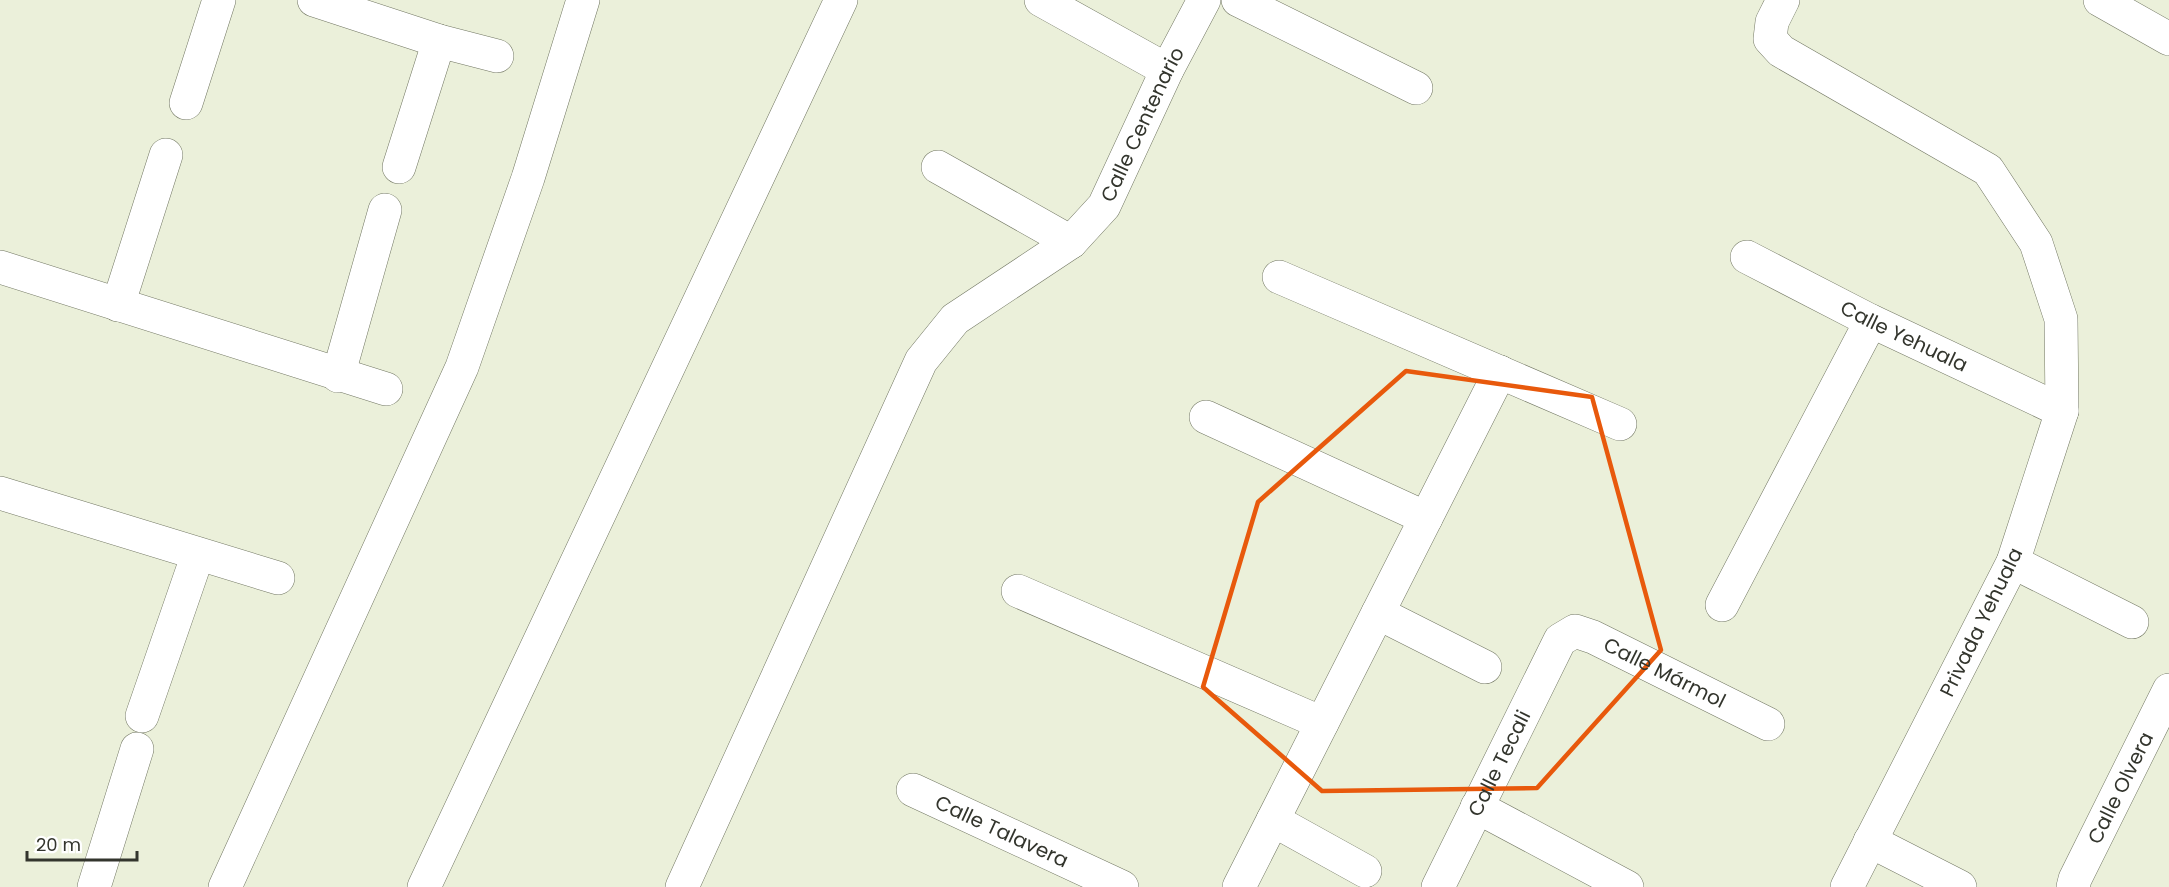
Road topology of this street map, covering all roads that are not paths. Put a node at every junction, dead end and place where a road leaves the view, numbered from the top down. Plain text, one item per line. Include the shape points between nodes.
1 (219, 0) edge
2 (314, 0) edge
3 (583, 0) edge
4 (841, 0) edge
5 (1041, 0) edge
6 (1204, 0) edge
7 (1238, 0) edge
8 (1783, 0) edge
9 (2100, 0) edge
10 (2169, 39) edge
11 (439, 41) junction
12 (497, 56) dead end
13 (1167, 70) junction
14 (1416, 88) dead end
15 (186, 103) dead end
16 (166, 155) dead end
17 (399, 167) dead end
18 (938, 167) dead end
19 (385, 210) dead end
20 (1071, 242) junction
21 (1747, 257) dead end
22 (0, 267) edge
23 (1279, 277) dead end
24 (118, 305) junction
25 (1871, 321) junction
26 (1500, 372) junction
27 (338, 376) junction
28 (386, 389) dead end
29 (2061, 411) junction
30 (1206, 417) dead end
31 (1620, 424) dead end
32 (0, 493) edge
33 (1426, 518) junction
34 (198, 554) junction
35 (2013, 562) junction
36 (278, 578) dead end
37 (1018, 591) dead end
38 (1722, 605) dead end
39 (1378, 613) junction
40 (2132, 622) dead end
41 (1560, 640) joint
42 (1485, 668) dead end
43 (2169, 690) edge
44 (142, 716) dead end
45 (1322, 723) junction
46 (1768, 724) dead end
47 (136, 749) dead end
48 (913, 790) dead end
49 (1477, 807) junction
50 (1273, 820) junction
51 (1870, 841) junction
52 (1365, 871) dead end
53 (94, 887) edge
54 (225, 887) edge
55 (424, 887) edge
56 (682, 887) edge
57 (1122, 887) edge
58 (1239, 887) edge
59 (1438, 887) edge
60 (1627, 887) edge
61 (1847, 887) edge
62 (1960, 887) edge
63 (2073, 887) edge

1 - 15 street
2 - 11 street
3 - 54 street via 528,178 462,367
4 - 55 street
5 - 13 street
6 - 13 street, Calle Centenario
7 - 14 street
8 - 29 street, Privada Yehuala via 1772,22 1770,39 1781,51 1988,170 2036,243 2061,319
9 - 10 street
11 - 12 street
11 - 17 street
13 - 20 street, Calle Centenario via 1104,206
16 - 24 street
18 - 20 street
19 - 27 street
20 - 56 street, Calle Centenario via 955,319 921,361
21 - 25 street, Calle Yehuala
22 - 24 street
23 - 26 street
24 - 27 street
25 - 29 street, Calle Yehuala
25 - 38 street
26 - 31 street
26 - 33 street
27 - 28 street
29 - 35 street, Privada Yehuala
30 - 33 street
32 - 34 street
33 - 39 street
34 - 36 street
34 - 44 street
35 - 40 street
35 - 51 street, Privada Yehuala
37 - 45 street
39 - 42 street
39 - 45 street
41 - 46 street, Calle Mármol via 1575,631 1593,638
41 - 49 street, Calle Tecali
43 - 63 street, Calle Olvera
45 - 50 street
47 - 53 street
48 - 57 street, Calle Talavera
49 - 59 street, Calle Tecali
49 - 60 street
50 - 52 street
50 - 58 street
51 - 61 street
51 - 62 street

